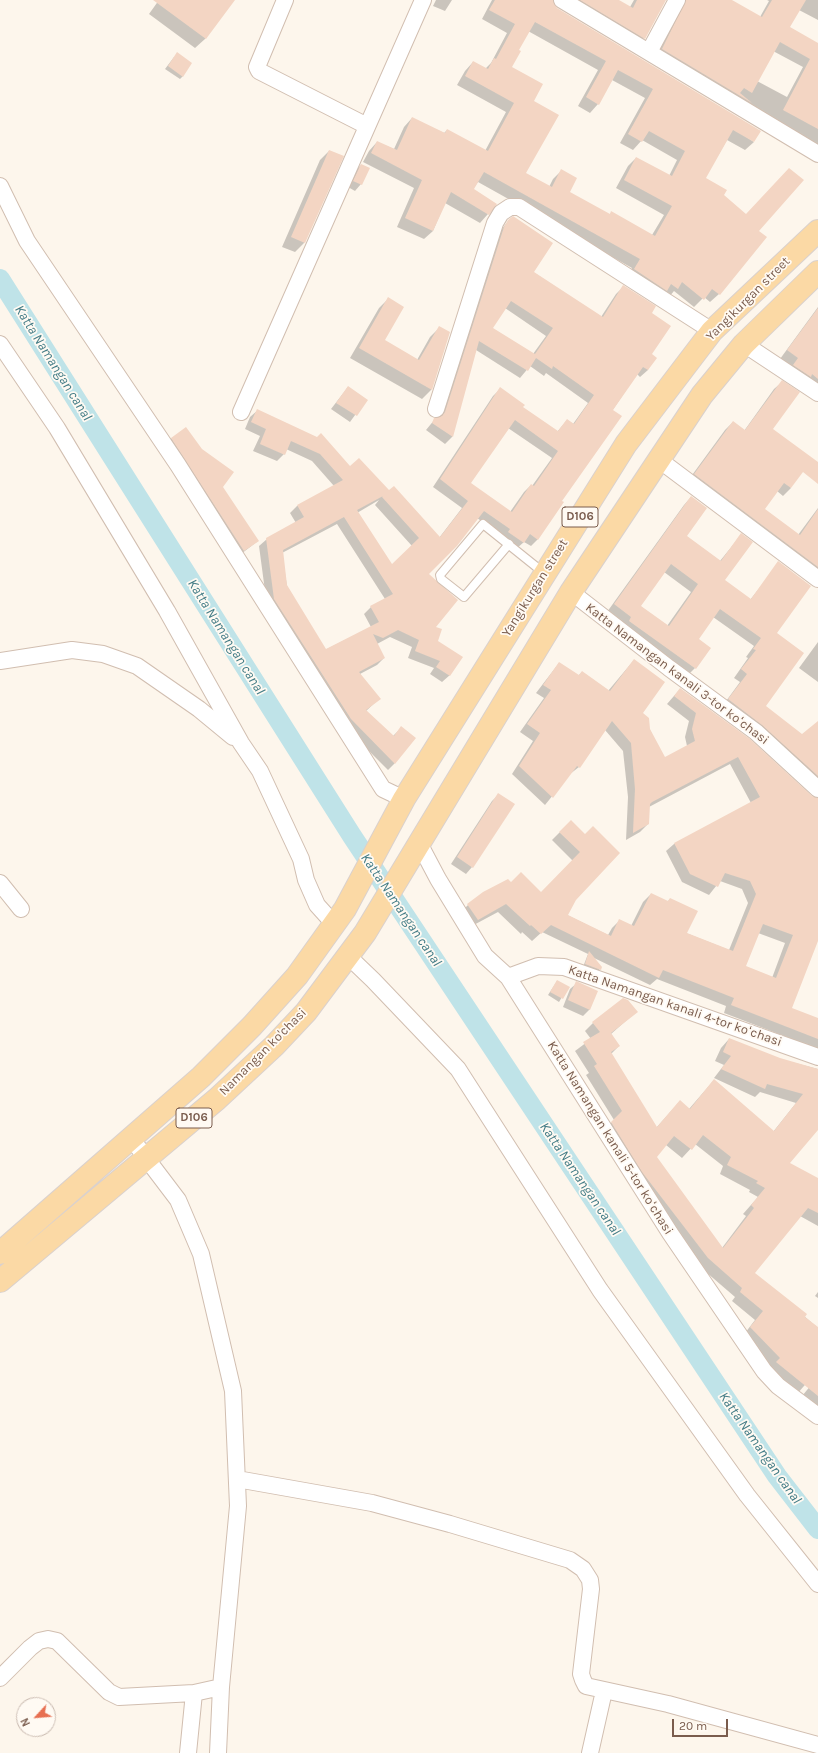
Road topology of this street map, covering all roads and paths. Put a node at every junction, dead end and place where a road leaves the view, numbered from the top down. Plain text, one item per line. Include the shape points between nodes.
1 (285, 0) edge
2 (423, 0) edge
3 (562, 0) edge
4 (677, 0) edge
5 (649, 52) junction
6 (367, 126) junction
7 (818, 154) edge
8 (0, 186) edge
9 (818, 231) edge
10 (818, 272) edge
11 (712, 332) junction
12 (0, 344) edge
13 (744, 344) junction
14 (818, 393) edge
15 (436, 409) dead end
16 (241, 412) dead end
17 (658, 460) junction
18 (509, 544) junction
19 (544, 573) junction
20 (818, 579) edge
21 (571, 592) junction
22 (0, 661) edge
23 (241, 744) junction
24 (818, 789) edge
25 (404, 799) junction
26 (420, 845) junction
27 (0, 883) edge
28 (21, 909) dead end
29 (340, 917) junction
30 (349, 957) junction
31 (508, 977) junction
32 (818, 1057) edge
33 (131, 1138) junction
34 (147, 1159) junction
35 (0, 1253) edge
36 (0, 1281) edge
37 (818, 1416) edge
38 (237, 1479) junction
39 (818, 1584) edge
40 (0, 1678) edge
41 (221, 1687) junction
42 (604, 1691) junction
43 (194, 1693) junction
44 (818, 1745) edge
45 (188, 1753) edge
46 (218, 1753) edge
47 (590, 1753) edge

1 - 6 street via 257,67 259,71
2 - 6 street
3 - 5 street
4 - 5 street
5 - 7 street
6 - 16 street
8 - 25 street via 27,241 178,465 383,789
9 - 11 main road, Yangikurgan street / D106
10 - 13 main road, D106
11 - 15 street via 519,207 510,207 501,213 495,223
11 - 19 main road, Yangikurgan street / D106 via 626,444
12 - 23 street via 65,441 167,611
13 - 14 street
13 - 17 main road, D106 via 702,395
17 - 20 street
17 - 21 main road, D106
18 - 18 lane via 484,524 440,576 441,579 464,597
18 - 19 lane
19 - 25 main road, Yangikurgan street / D106
21 - 24 street, Katta Namangan kanali 3-tor koʻchasi via 756,732
21 - 26 main road, D106
22 - 23 street via 72,650 103,654 137,666 199,709
23 - 29 street via 260,772 280,811 317,905
25 - 29 main road, Yangikurgan street / D106
26 - 30 main road, Namangan ko'chasi / D106
26 - 31 street, Katta Namangan kanali 5-tor koʻchasi via 485,956
27 - 28 street
29 - 33 main road, Namangan ko'chasi / D106 via 297,976 252,1026 201,1077
30 - 34 main road, Namangan ko'chasi / D106 via 306,1012 274,1046
30 - 39 street via 458,1069 600,1290 747,1495
31 - 32 street, Katta Namangan kanali 4-tor koʻchasi via 538,966 564,967
31 - 37 street, Katta Namangan kanali 5-tor koʻchasi via 670,1233 764,1371 778,1386
33 - 34 street
33 - 35 main road, Namangan ko'chasi / D106
34 - 36 main road, Namangan ko'chasi / D106
34 - 38 street via 178,1200 200,1254 232,1391
38 - 41 street via 238,1506
38 - 42 street via 372,1503 570,1560 583,1569 590,1580 591,1589 582,1680 586,1686
40 - 43 street via 30,1648 39,1641 48,1639 57,1641 109,1692 119,1697
41 - 43 street
41 - 46 street
42 - 44 street via 668,1704
42 - 47 street
43 - 45 street

